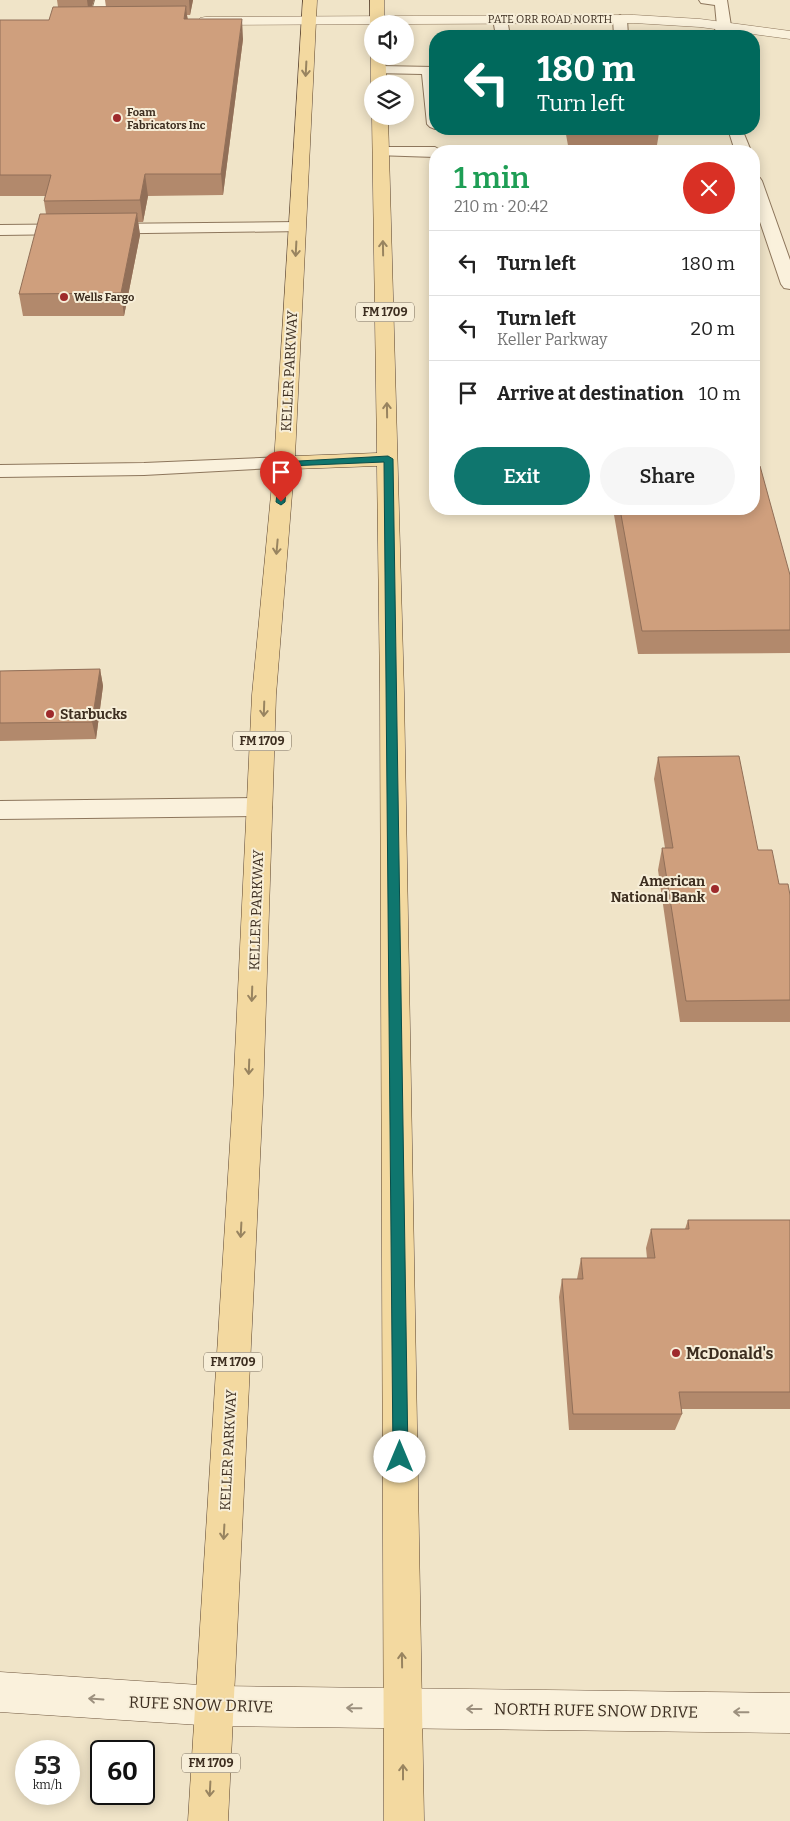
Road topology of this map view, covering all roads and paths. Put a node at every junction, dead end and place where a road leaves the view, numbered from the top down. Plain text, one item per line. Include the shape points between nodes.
1 (102, 0) edge
2 (310, 0) edge
3 (377, 0) edge
4 (706, 0) edge
5 (721, 1) edge
6 (377, 15) edge
7 (500, 19) junction
8 (620, 19) junction
9 (77, 21) edge
10 (96, 21) junction
11 (115, 21) edge
12 (192, 21) edge
13 (309, 21) junction
14 (414, 21) edge
15 (364, 22) edge
16 (501, 30) edge
17 (621, 30) edge
18 (714, 30) edge
19 (722, 30) edge
20 (760, 33) edge
21 (790, 35) edge
22 (379, 70) edge
23 (429, 70) edge
24 (380, 125) edge
25 (381, 152) junction
26 (429, 152) edge
27 (760, 198) edge
28 (297, 227) junction
29 (0, 230) edge
30 (790, 284) edge
31 (388, 459) junction
32 (284, 463) junction
33 (0, 472) edge
34 (260, 807) junction
35 (0, 810) edge
36 (0, 1692) edge
37 (215, 1706) junction
38 (403, 1709) junction
39 (790, 1713) edge
40 (208, 1821) edge
41 (404, 1821) edge

1 - 10 lane
2 - 13 main road, KELLER PARKWAY / FM 1709
3 - 6 main road
4 - 5 lane
5 - 19 lane
7 - 8 street, PATE ORR ROAD NORTH
7 - 14 street, PATE ORR ROAD NORTH
7 - 16 lane
8 - 17 lane
8 - 18 street, PATE ORR ROAD NORTH
9 - 10 street
10 - 11 street
12 - 13 street, PATE ORR ROAD NORTH
13 - 15 street, PATE ORR ROAD NORTH
13 -> 28 main road, KELLER PARKWAY / FM 1709
20 - 21 street, PATE ORR ROAD NORTH
22 - 23 lane
24 - 25 main road, FM 1709
25 - 26 lane
31 -> 25 main road, FM 1709
27 - 30 lane
28 - 29 lane
28 -> 32 main road, KELLER PARKWAY / FM 1709
31 - 32 main road
38 -> 31 main road, FM 1709
32 - 33 lane
32 -> 34 main road, KELLER PARKWAY / FM 1709 via 264,695
34 - 35 lane
34 -> 37 main road, KELLER PARKWAY / FM 1709
37 -> 36 street, RUFE SNOW DRIVE
38 -> 37 street, RUFE SNOW DRIVE
37 -> 40 main road, KELLER PARKWAY / FM 1709
39 -> 38 street, NORTH RUFE SNOW DRIVE
41 -> 38 main road, FM 1709

